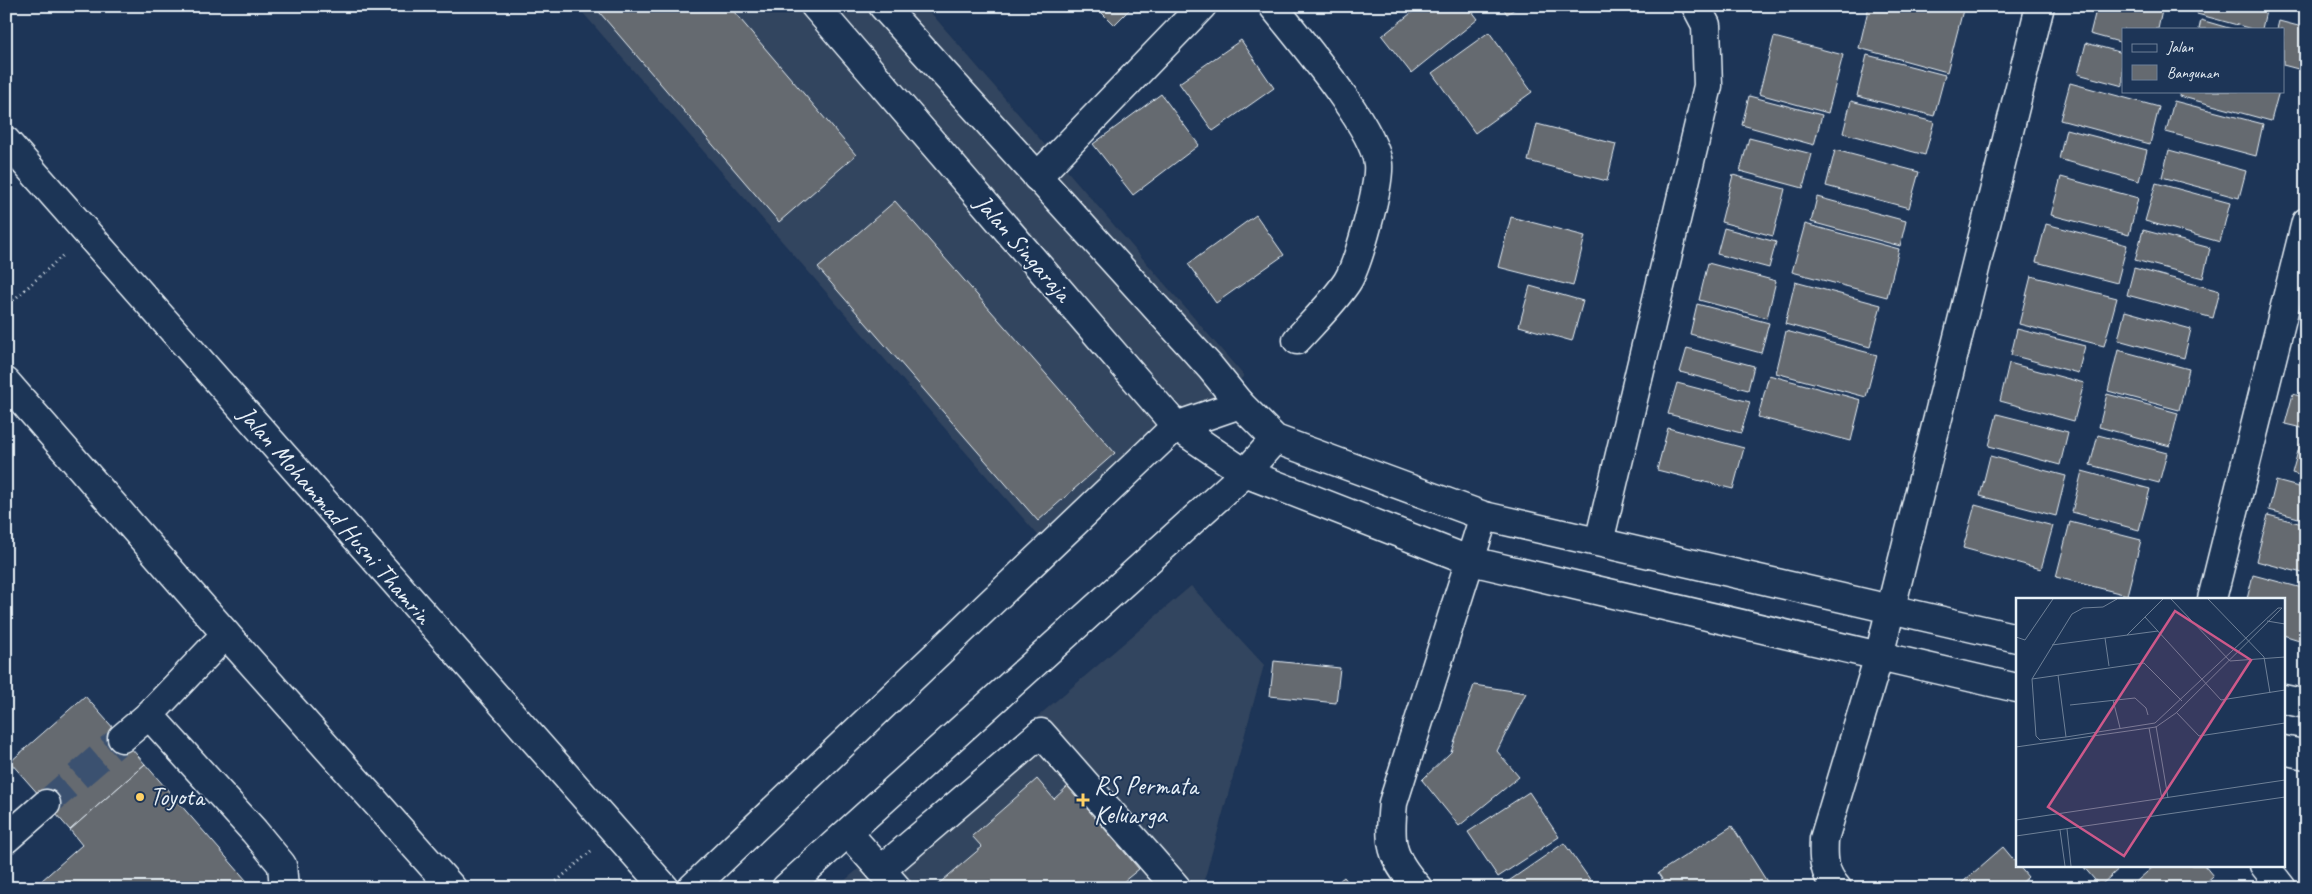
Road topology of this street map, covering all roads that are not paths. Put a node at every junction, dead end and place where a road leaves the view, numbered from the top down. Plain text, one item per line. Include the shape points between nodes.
1 (815, 6) edge
2 (882, 6) edge
3 (1202, 6) edge
4 (1273, 6) edge
5 (1696, 6) edge
6 (2040, 6) edge
7 (6, 141) edge
8 (1037, 177) junction
9 (2306, 222) edge
10 (1297, 340) dead end
11 (6, 382) edge
12 (1240, 404) junction
13 (1176, 426) junction
14 (1275, 439) junction
15 (1245, 472) junction
16 (1484, 516) junction
17 (1599, 542) junction
18 (1471, 561) junction
19 (2212, 598) edge
20 (1891, 609) junction
21 (226, 634) junction
22 (2016, 638) edge
23 (1879, 656) junction
24 (2016, 688) edge
25 (2284, 699) edge
26 (2306, 704) edge
27 (149, 715) junction
28 (122, 738) tunnel mouth
29 (2284, 750) edge
30 (2306, 755) edge
31 (46, 804) tunnel mouth
32 (848, 833) junction
33 (6, 839) edge
34 (2265, 866) edge
35 (889, 879) edge
36 (1176, 887) edge
37 (284, 888) edge
38 (452, 888) edge
39 (665, 888) edge
40 (692, 888) edge
41 (786, 888) edge
42 (1418, 888) edge
43 (1837, 888) edge
44 (2282, 888) edge

1 - 13 street, Jalan Singaraja
2 - 8 street
3 - 8 street
4 - 10 street via 1333,83 1368,137 1378,163 1376,192 1348,280
5 - 17 street via 1706,25 1708,86
6 - 20 street
7 - 39 street, Jalan Mohammad Husni Thamrin
8 - 12 street
9 - 19 street
11 - 21 street
12 - 13 street
12 - 14 street
13 - 15 street, Jalan Singaraja
13 - 40 street
14 - 15 street
14 - 16 street
15 - 18 street, Jalan Singaraja
15 - 32 street
16 - 17 street
16 - 18 street
17 - 20 street
18 - 23 street, Jalan Singaraja
18 - 42 street via 1393,803 1390,834 1393,851 1402,870
20 - 22 street
20 - 23 street
21 - 27 street
21 - 38 street
23 - 24 street, Jalan Singaraja
23 - 43 street via 1824,839 1823,862
25 - 26 street
27 - 28 street
27 - 37 street via 254,830 282,866
29 - 30 street
31 - 33 street
32 - 35 street
32 - 41 street
34 - 44 street
35 - 36 street via 1041,733

